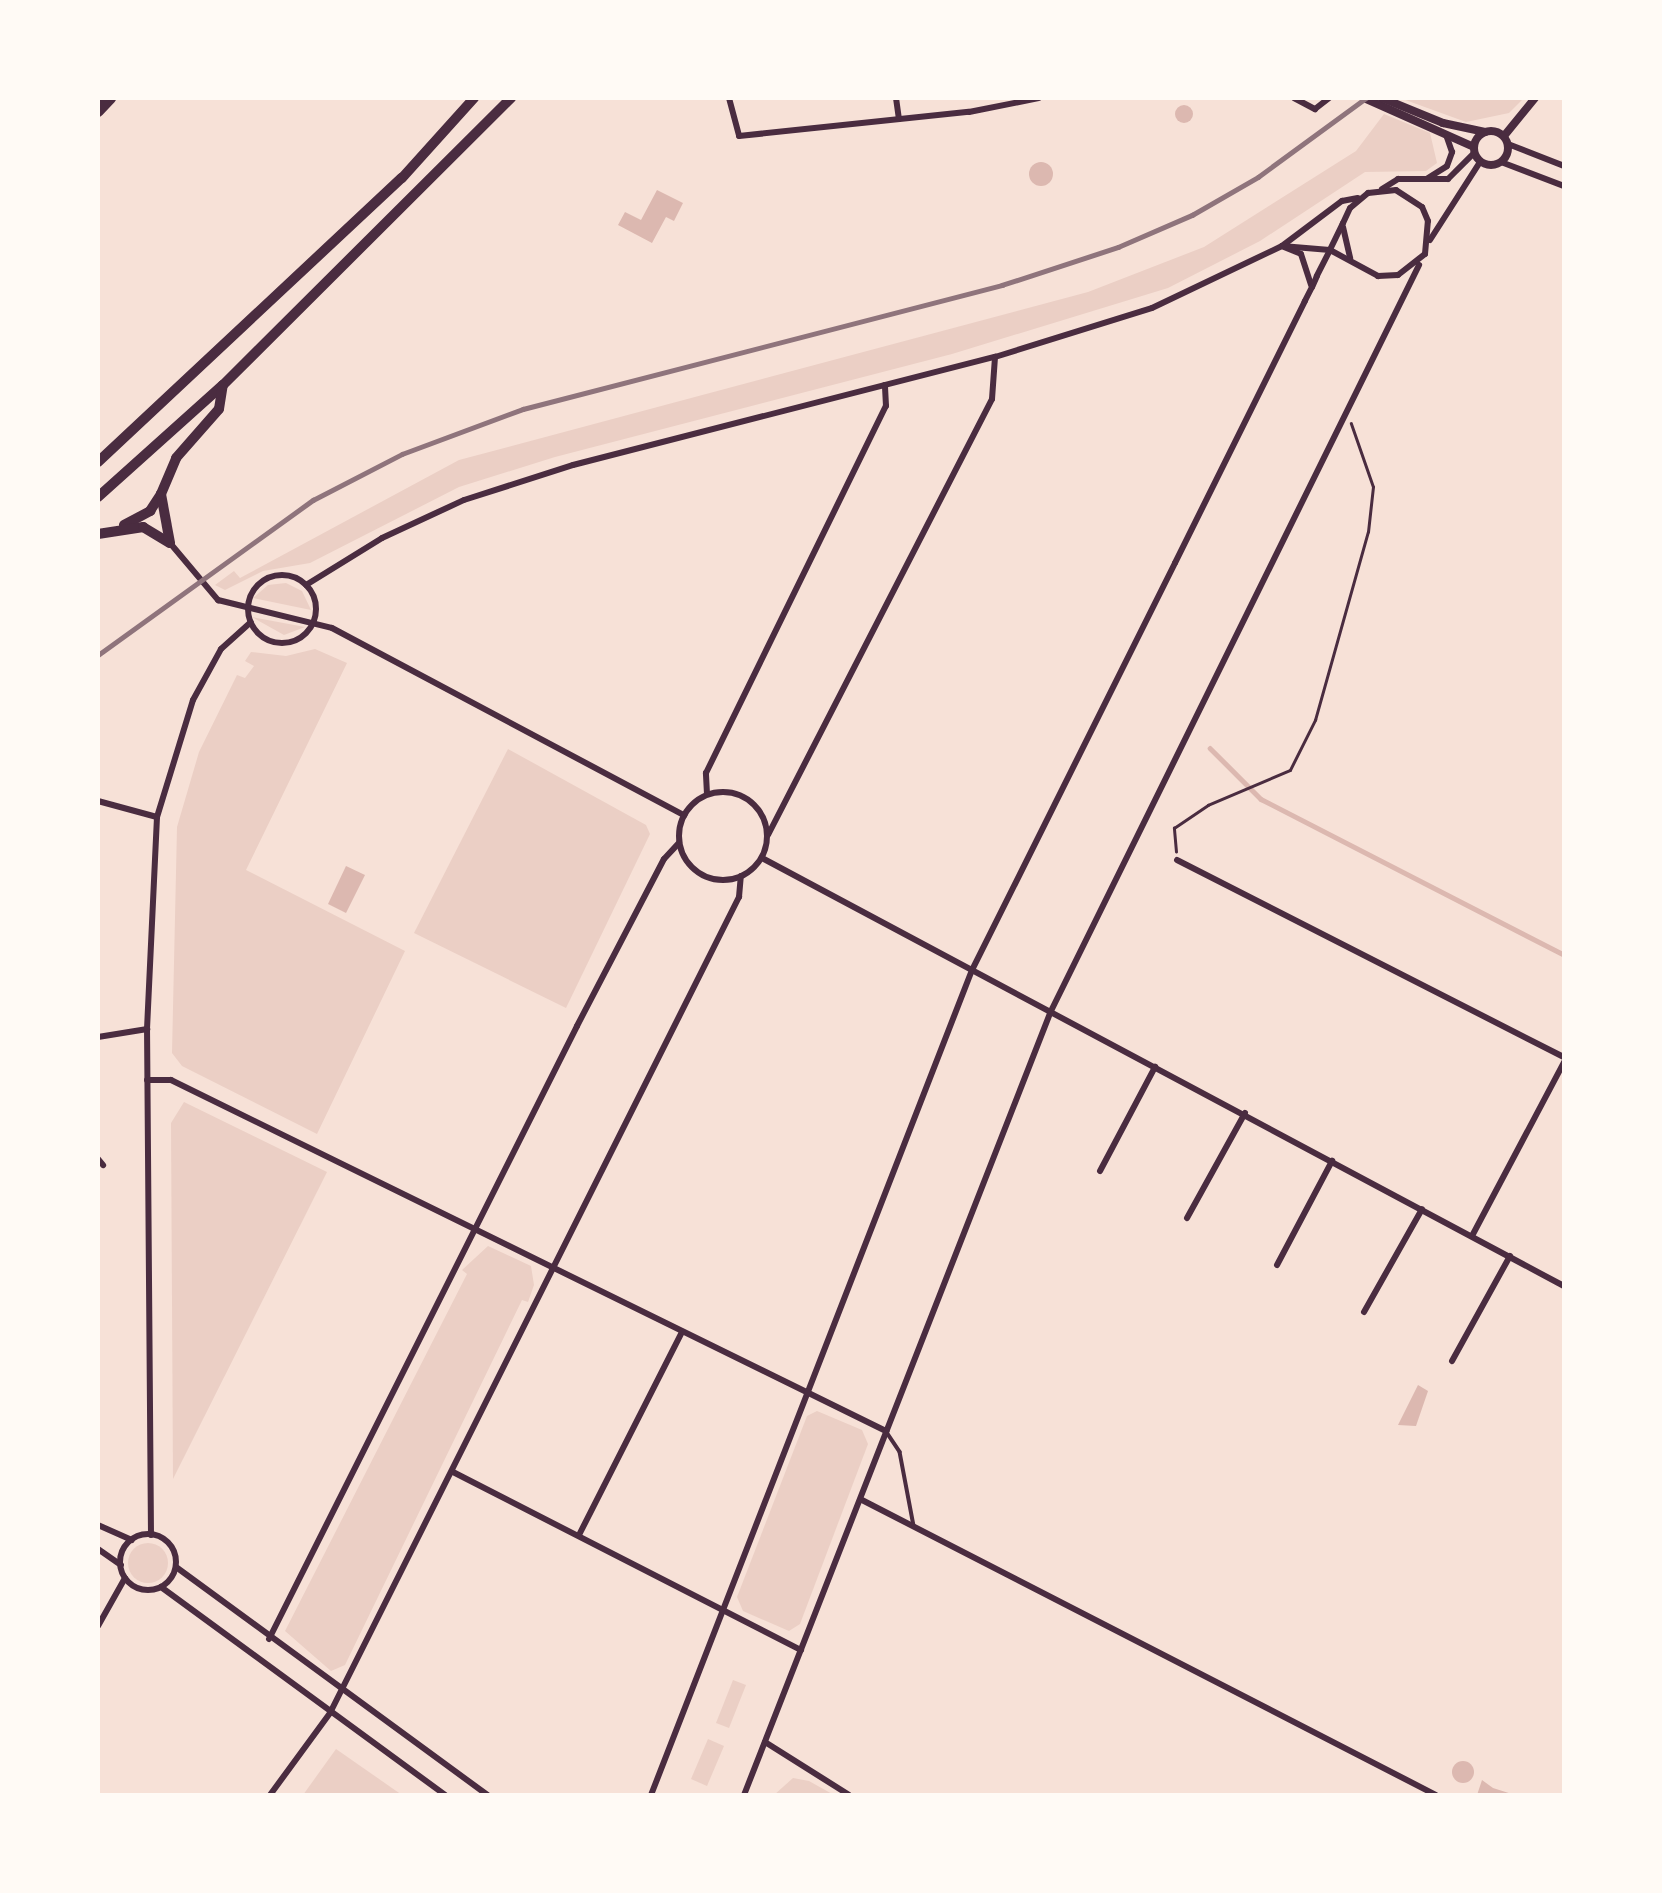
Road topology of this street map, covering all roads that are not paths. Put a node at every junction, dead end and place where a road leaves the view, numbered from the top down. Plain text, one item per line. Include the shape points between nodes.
1 (110, 98) edge
2 (474, 98) edge
3 (511, 98) edge
4 (729, 98) edge
5 (896, 98) edge
6 (1039, 98) edge
7 (1294, 98) edge
8 (1329, 98) edge
9 (1364, 98) edge
10 (1382, 98) edge
11 (1535, 98) edge
12 (98, 111) edge
13 (899, 119) junction
14 (1485, 132) junction
15 (1445, 133) junction
16 (1506, 140) junction
17 (1474, 150) junction
18 (1480, 162) junction
19 (1501, 162) junction
20 (1564, 166) edge
21 (1423, 179) junction
22 (1564, 186) edge
23 (1382, 189) junction
24 (1359, 198) junction
25 (1343, 223) junction
26 (1429, 241) junction
27 (1282, 246) junction
28 (1330, 250) junction
29 (1425, 254) junction
30 (1350, 258) junction
31 (1312, 287) junction
32 (995, 357) junction
33 (223, 385) junction
34 (885, 385) junction
35 (98, 462) edge
36 (161, 494) junction
37 (98, 497) edge
38 (123, 525) junction
39 (98, 534) edge
40 (170, 543) junction
41 (306, 585) junction
42 (248, 606) junction
43 (315, 620) junction
44 (251, 622) junction
45 (707, 794) junction
46 (98, 801) edge
47 (684, 815) junction
48 (157, 817) junction
49 (768, 835) junction
50 (679, 843) junction
51 (762, 858) junction
52 (1177, 860) road end
53 (741, 876) junction
54 (972, 970) junction
55 (1051, 1011) junction
56 (147, 1029) junction
57 (98, 1037) edge
58 (1564, 1059) edge
59 (1155, 1067) junction
60 (147, 1080) junction
61 (1245, 1113) junction
62 (1332, 1161) junction
63 (1100, 1171) dead end
64 (1422, 1209) junction
65 (1187, 1218) dead end
66 (477, 1227) junction
67 (1472, 1236) junction
68 (1510, 1256) junction
69 (553, 1265) junction
70 (1276, 1265) dead end
71 (1564, 1286) edge
72 (1364, 1312) dead end
73 (682, 1332) junction
74 (1452, 1361) dead end
75 (808, 1394) junction
76 (886, 1431) junction
77 (453, 1472) junction
78 (862, 1500) junction
79 (98, 1525) edge
80 (915, 1528) junction
81 (151, 1535) junction
82 (579, 1535) junction
83 (132, 1540) junction
84 (98, 1549) edge
85 (121, 1564) junction
86 (176, 1567) junction
87 (125, 1578) junction
88 (161, 1587) junction
89 (722, 1609) junction
90 (98, 1626) edge
91 (269, 1639) junction
92 (801, 1650) junction
93 (340, 1692) junction
94 (330, 1713) junction
95 (765, 1741) junction
96 (270, 1795) edge
97 (445, 1795) edge
98 (486, 1795) edge
99 (651, 1795) edge
100 (744, 1795) edge
101 (849, 1795) edge
102 (1436, 1795) edge

1 - 12 highway
2 - 35 main road via 402,178
3 - 33 main road
4 - 13 street via 739,136
5 - 13 street
6 - 13 street
7 - 8 street via 1315,109
9 - 15 street
10 - 14 street via 1443,123
11 - 16 street
14 - 16 street
14 - 17 street
15 - 17 street
15 - 21 street via 1452,152 1447,166
16 - 19 street
16 - 20 street
17 - 18 street
17 - 21 street via 1448,179
18 - 19 street
18 - 26 street
19 - 22 street
21 - 23 street via 1398,179
23 - 24 street
23 - 26 street via 1410,196 1422,207
24 - 25 street
24 - 27 street via 1342,201
25 - 28 street
25 - 30 street
26 - 29 street
27 - 28 street
27 - 31 street via 1301,254
27 - 32 street via 1152,308
28 - 30 street
28 - 31 street
29 - 30 street via 1398,275 1377,276
29 - 55 street
31 - 54 street
32 - 34 street
32 - 49 street via 992,399
33 - 36 main road via 219,409 176,458
33 - 37 main road
34 - 41 street via 464,500 382,538
34 - 45 street via 886,405 706,772
36 - 38 main road via 150,511
36 - 40 main road
38 - 39 main road
38 - 40 main road via 143,527
40 - 42 street via 208,593
41 - 42 street via 276,576 257,586
41 - 43 street via 316,601
42 - 43 street
42 - 44 street
43 - 44 street via 303,637 284,643 264,638
43 - 47 street
44 - 48 street via 221,649 192,700
45 - 47 street
45 - 49 street via 748,799
46 - 48 street
47 - 50 street
48 - 56 street
49 - 51 street
50 - 53 street via 702,874
50 - 66 street via 658,870
51 - 53 street
51 - 54 street
52 - 58 street
53 - 69 street via 739,897
54 - 55 street
54 - 75 street
55 - 59 street
55 - 76 street
56 - 57 street
56 - 60 street
58 - 67 street
59 - 61 street
59 - 63 street
60 - 66 street via 171,1080
60 - 81 street
61 - 62 street
61 - 65 street
62 - 64 street
62 - 70 street
64 - 67 street
64 - 72 street
66 - 69 street
66 - 91 street
67 - 68 street
68 - 71 street
68 - 74 street
69 - 73 street
69 - 77 street
73 - 75 street
73 - 82 street
75 - 76 street
75 - 89 street
76 - 78 street
76 - 80 lane via 900,1452
77 - 82 street
77 - 93 street
78 - 80 street
78 - 92 street
79 - 83 street
80 - 102 street
81 - 83 street
81 - 86 street via 173,1549
82 - 89 street
83 - 85 street
84 - 85 street
85 - 87 street
86 - 88 street
86 - 91 street
87 - 88 street via 139,1588
87 - 90 street
88 - 94 street
89 - 92 street
89 - 99 street
91 - 93 street
92 - 95 street
93 - 94 street
93 - 98 street
94 - 96 street
94 - 97 street
95 - 100 street
95 - 101 street

